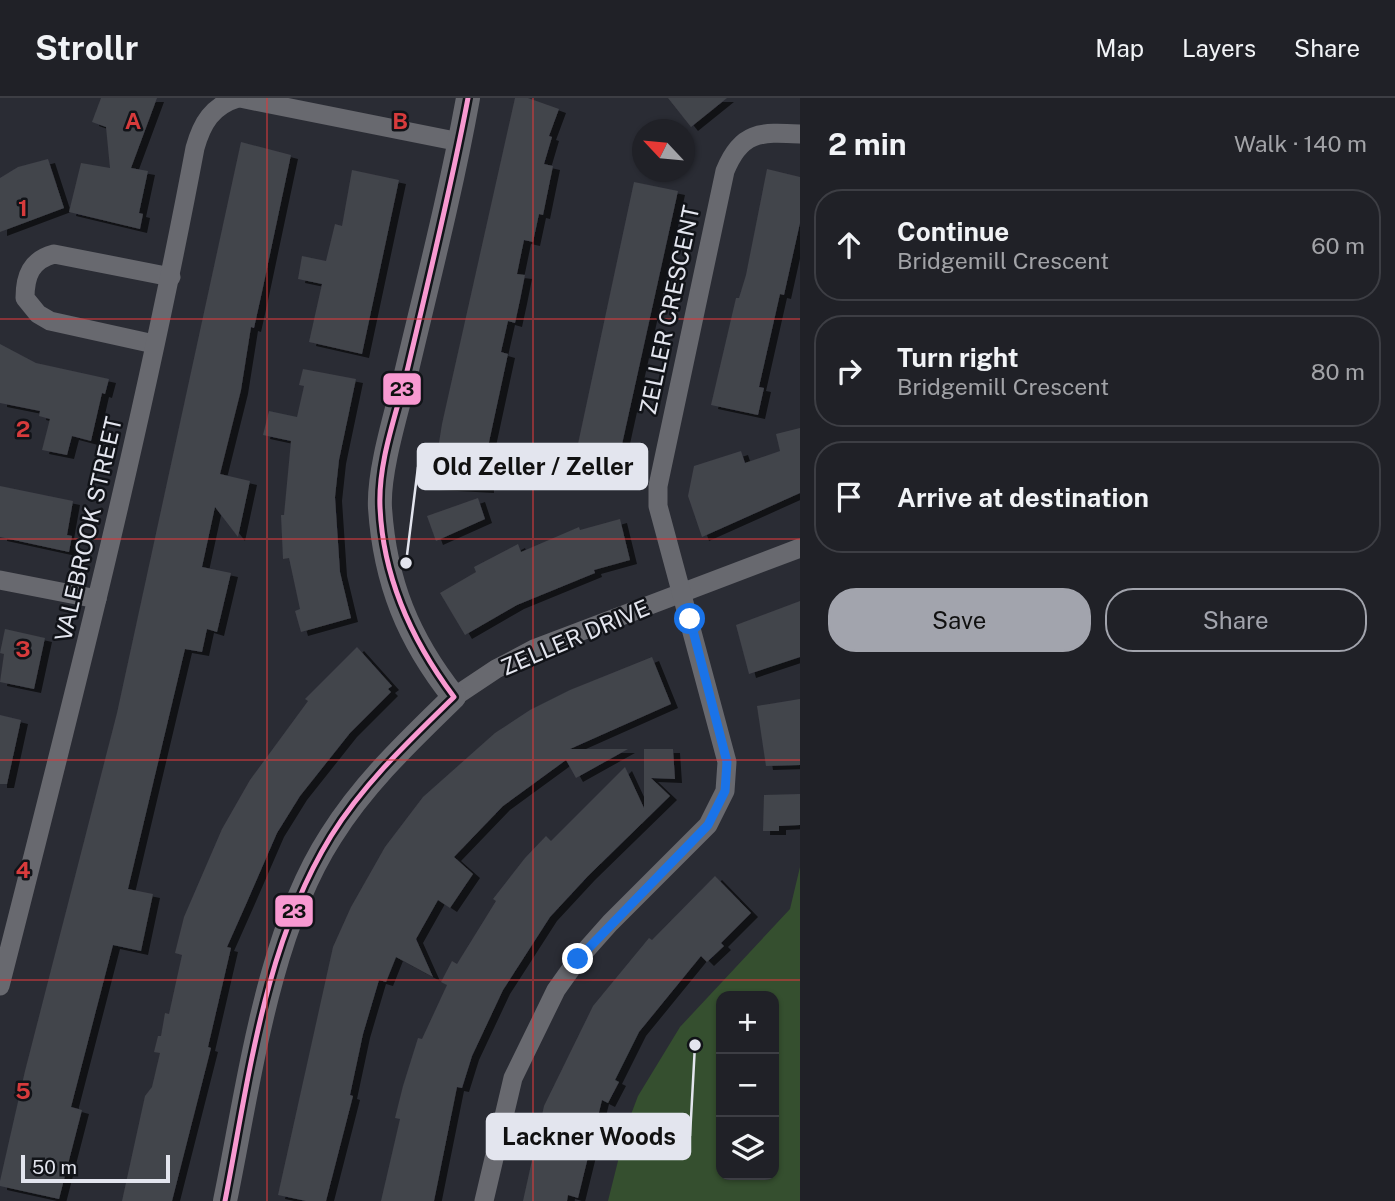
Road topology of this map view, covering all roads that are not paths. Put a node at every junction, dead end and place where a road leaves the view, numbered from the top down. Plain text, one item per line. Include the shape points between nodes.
1 (239, 98) edge
2 (468, 98) edge
3 (800, 134) edge
4 (460, 142) junction
5 (171, 277) junction
6 (154, 344) junction
7 (800, 548) edge
8 (0, 580) edge
9 (683, 592) junction
10 (97, 599) junction
11 (454, 697) junction
12 (0, 986) edge
13 (225, 1201) edge
14 (484, 1201) edge

1 - 4 street, VALEBROOK STREET
1 - 5 street, VALEBROOK STREET via 213,111 200,129
2 - 4 street
3 - 9 street, ZELLER CRESCENT via 767,132 741,141 725,171 658,486 658,506
4 - 11 street via 390,440 380,504 385,556 397,602
5 - 6 street, VALEBROOK STREET
5 - 6 street via 54,254 36,262 26,278 25,298 51,321
6 - 10 street, VALEBROOK STREET
7 - 9 street, ZELLER DRIVE
8 - 10 street
9 - 11 street, ZELLER DRIVE via 534,649
9 - 14 street, ZELLER CRESCENT via 727,762 725,791 708,825 610,923 556,990 513,1078
10 - 12 street, VALEBROOK STREET
11 - 13 street, ZELLER DRIVE via 368,784 314,865 289,922 272,978

